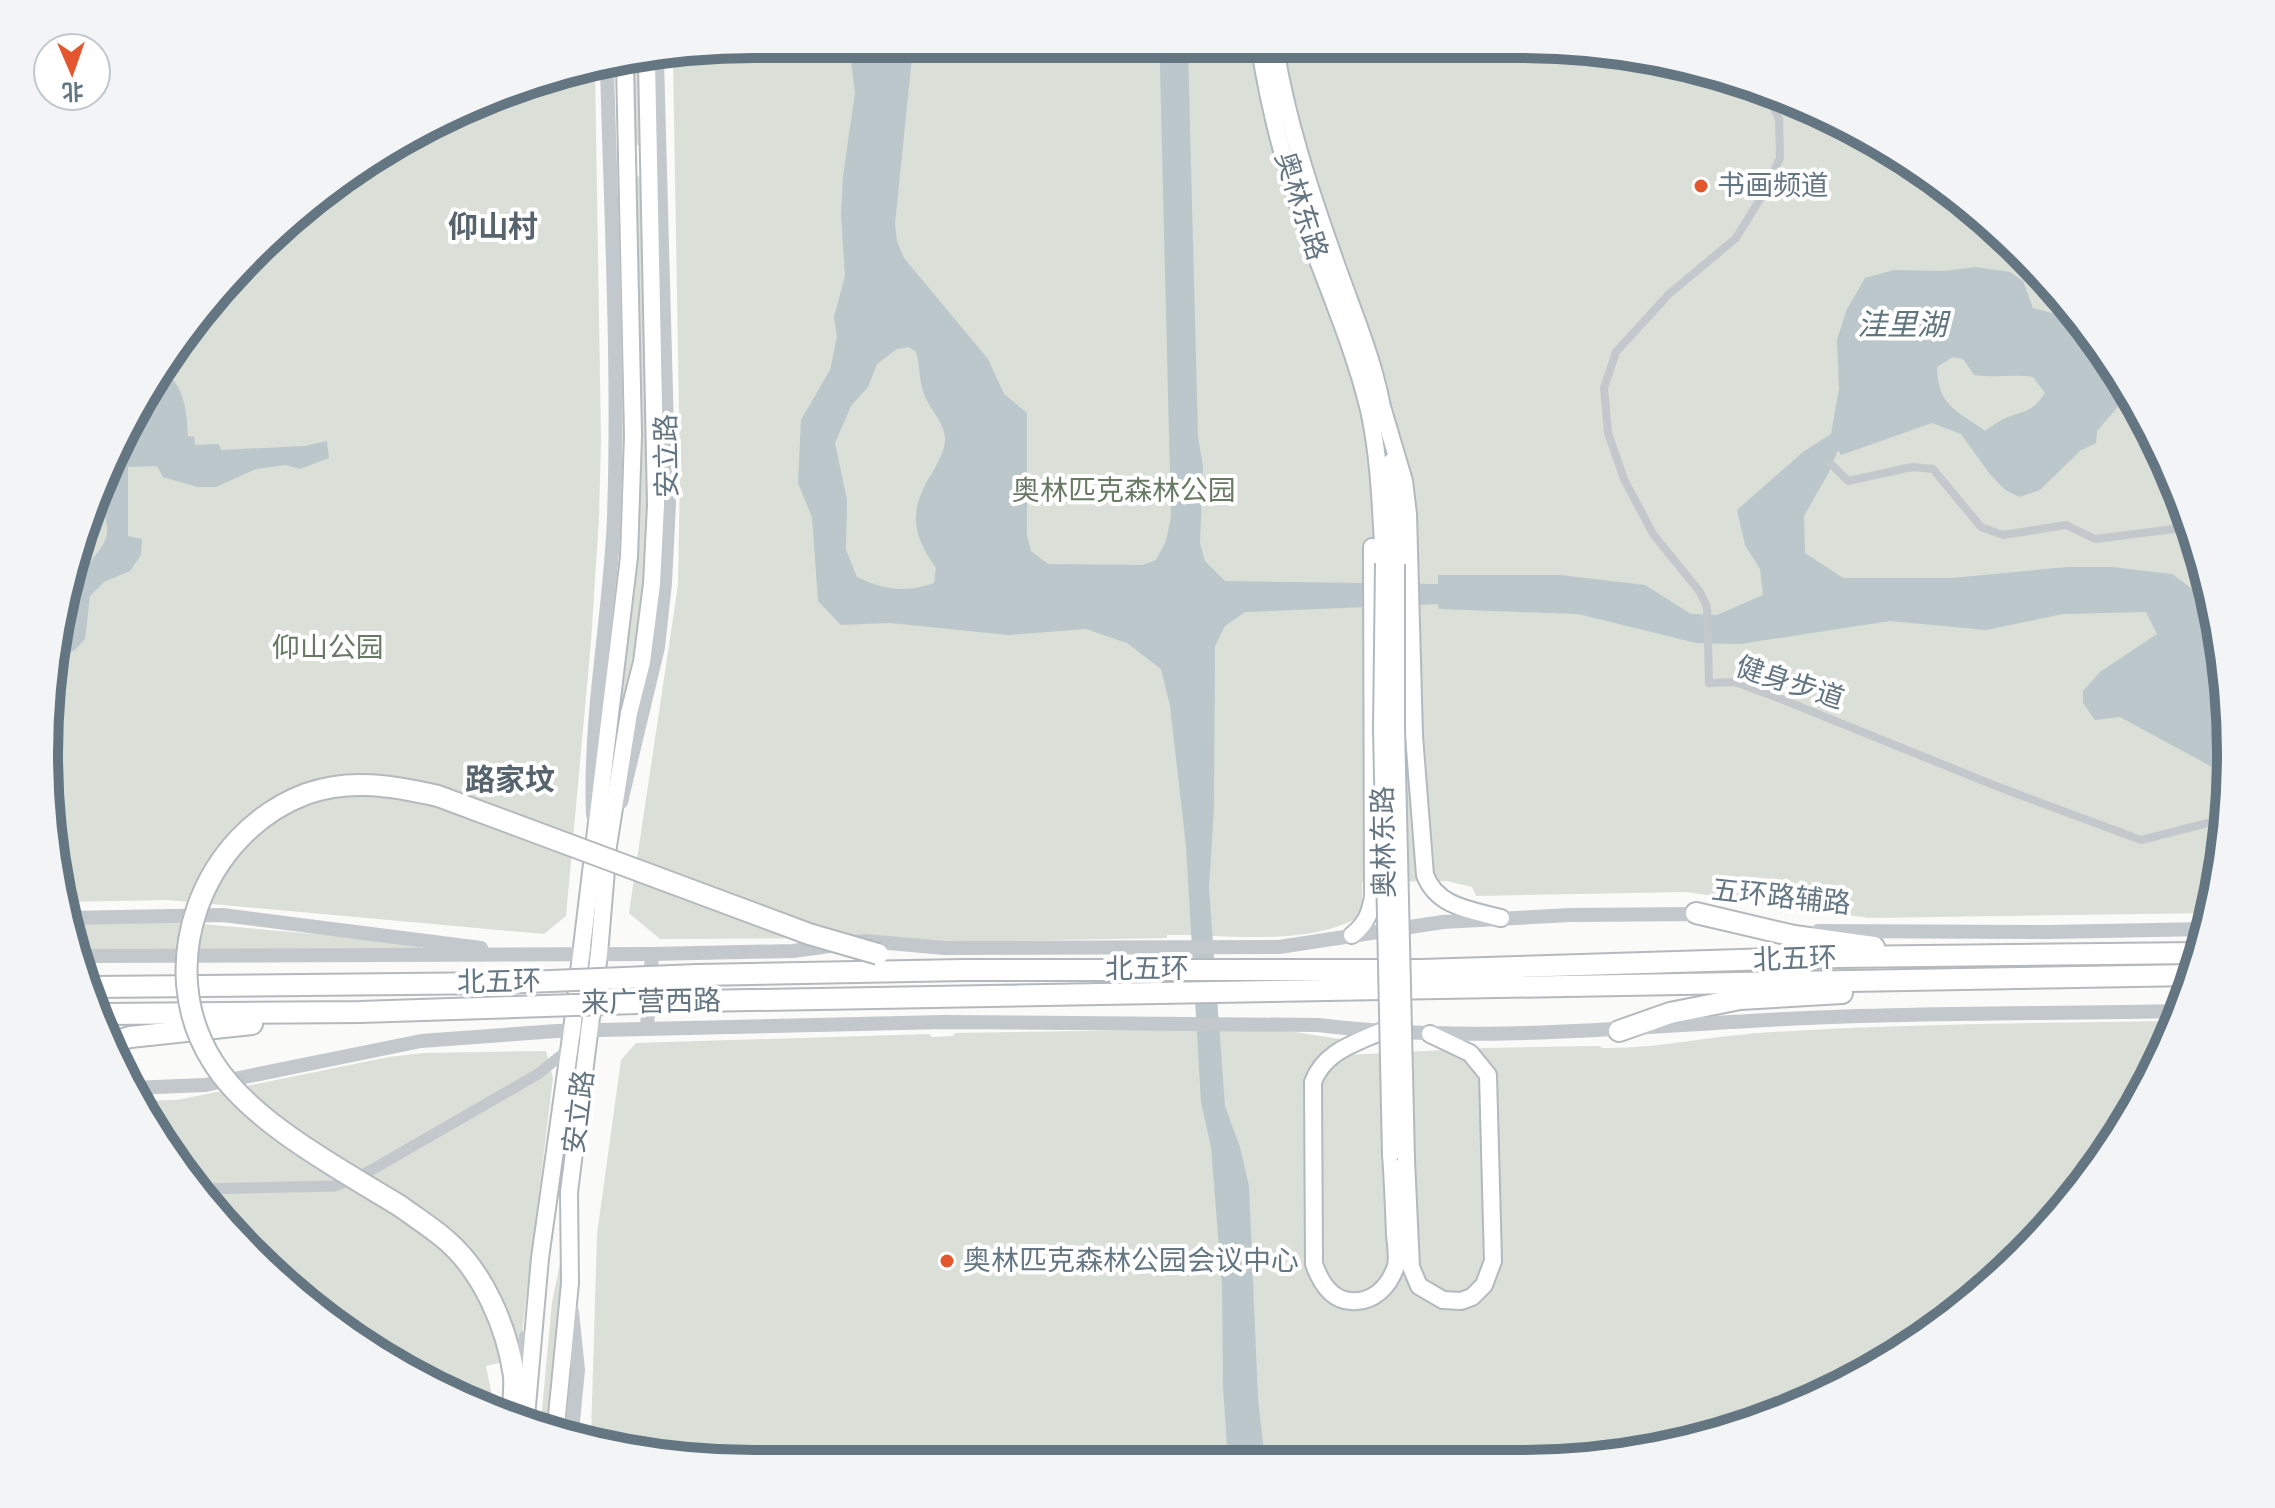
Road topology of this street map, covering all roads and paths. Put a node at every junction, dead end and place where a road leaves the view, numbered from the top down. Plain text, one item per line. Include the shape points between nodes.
1 (1262, 58) edge
2 (1276, 58) edge
3 (657, 65) edge
4 (647, 66) edge
5 (625, 70) edge
6 (607, 74) edge
7 (1773, 106) edge
8 (1376, 412) junction
9 (1832, 465) dead end
10 (2179, 528) edge
11 (1391, 567) junction
12 (2214, 822) edge
13 (601, 845) junction
14 (1371, 856) junction
15 (1423, 865) junction
16 (1696, 913) junction
17 (78, 918) edge
18 (1501, 918) junction
19 (2194, 929) edge
20 (1352, 935) junction
21 (2187, 953) edge
22 (581, 954) junction
23 (599, 954) junction
24 (652, 954) junction
25 (537, 955) junction
26 (88, 956) edge
27 (1926, 956) junction
28 (964, 970) junction
29 (94, 974) edge
30 (2181, 975) edge
31 (1993, 978) junction
32 (1235, 980) junction
33 (155, 986) junction
34 (98, 987) edge
35 (2167, 1011) edge
36 (360, 1012) junction
37 (109, 1014) edge
38 (647, 1028) junction
39 (572, 1030) junction
40 (590, 1030) junction
41 (1619, 1031) junction
42 (1380, 1032) junction
43 (1430, 1034) junction
44 (120, 1040) edge
45 (569, 1049) junction
46 (143, 1087) edge
47 (1398, 1157) junction
48 (211, 1189) edge
49 (540, 1258) junction
50 (570, 1283) junction
51 (514, 1407) edge
52 (515, 1407) edge
53 (526, 1412) edge
54 (557, 1421) edge
55 (573, 1426) edge

1 - 8 main road, 奥林东路 via 1297,202
2 - 8 main road, 奥林东路 via 1300,158 1370,358
3 - 13 street, 安立路 via 669,504 665,583 655,660 628,777
4 - 13 main road, 安立路 via 656,505 652,584 642,662
5 - 13 main road, 安立路 via 633,435 629,557
6 - 13 street, 安立路 via 616,435 611,565 591,768
7 - 12 street, 健身步道 via 1779,119 1780,158 1765,191 1736,238 1669,294 1616,352 1604,388 1608,433 1624,479 1653,534 1707,607 1709,683 1735,682 2141,840
8 - 11 main road, 奥林东路 via 1392,469
8 - 11 main road via 1368,466
9 - 10 street via 1848,481 1912,467 1933,469 1981,527 2003,535 2066,525 2095,539
11 - 14 main road via 1373,609
11 - 15 main road via 1411,613
11 - 47 main road, 奥林东路, bridge
13 - 22 main road, 安立路
13 - 23 main road, 安立路
14 - 15 main road via 1383,866
14 - 20 main road via 1370,914
15 - 18 main road via 1430,889 1448,903
16 - 18 street, 五环路辅路
16 - 19 street, 五环路辅路 via 1824,932
16 - 27 highway via 1794,936
17 - 25 street via 223,915
18 - 20 street, 五环路辅路
20 - 24 street, 五环路辅路 via 1279,947 945,948 866,941 793,951
21 - 27 highway, 北五环
22 - 23 street, 五环路辅路
22 - 25 street, 五环路辅路
22 - 39 main road, 安立路
23 - 24 street, 五环路辅路
23 - 40 main road, 安立路
24 - 38 street
25 - 26 street
27 - 32 highway, 北五环
28 - 32 highway, 北五环 via 1162,969
28 - 33 highway, 北五环, bridge
28 - 51 highway, bridge via 809,934 438,796 388,785 307,794 270,812 235,843 195,909 187,950 194,1020 211,1060 257,1112 447,1240 492,1304 514,1377
29 - 33 highway
30 - 31 highway, 北五环
31 - 32 highway, 北五环
31 - 41 highway via 1740,999 1670,1013
32 - 36 highway, 北五环, bridge via 1164,991
33 - 34 highway, 北五环
35 - 41 street, 来广营西路 via 1787,1019
36 - 37 highway, 北五环
36 - 44 highway
38 - 40 street, 来广营西路
38 - 42 street, 来广营西路 via 944,1022 1318,1025
39 - 40 street, 来广营西路
39 - 45 main road, 安立路
39 - 46 street, 来广营西路 via 421,1041 205,1085
40 - 50 main road, 安立路 via 569,1192
41 - 43 street, 来广营西路
42 - 43 street, 来广营西路
42 - 47 main road, 奥林东路 via 1338,1051 1319,1066 1313,1082 1314,1264 1320,1282 1345,1301 1373,1298 1397,1264
43 - 47 main road, 奥林东路 via 1470,1053 1488,1075 1493,1261 1484,1285 1472,1297 1443,1300 1419,1286 1411,1267
45 - 48 street via 538,1074 335,1186
45 - 49 main road, 安立路
49 - 52 street, 安立路
49 - 53 main road, 安立路
50 - 54 main road, 安立路
50 - 55 street, 安立路 via 578,1370

